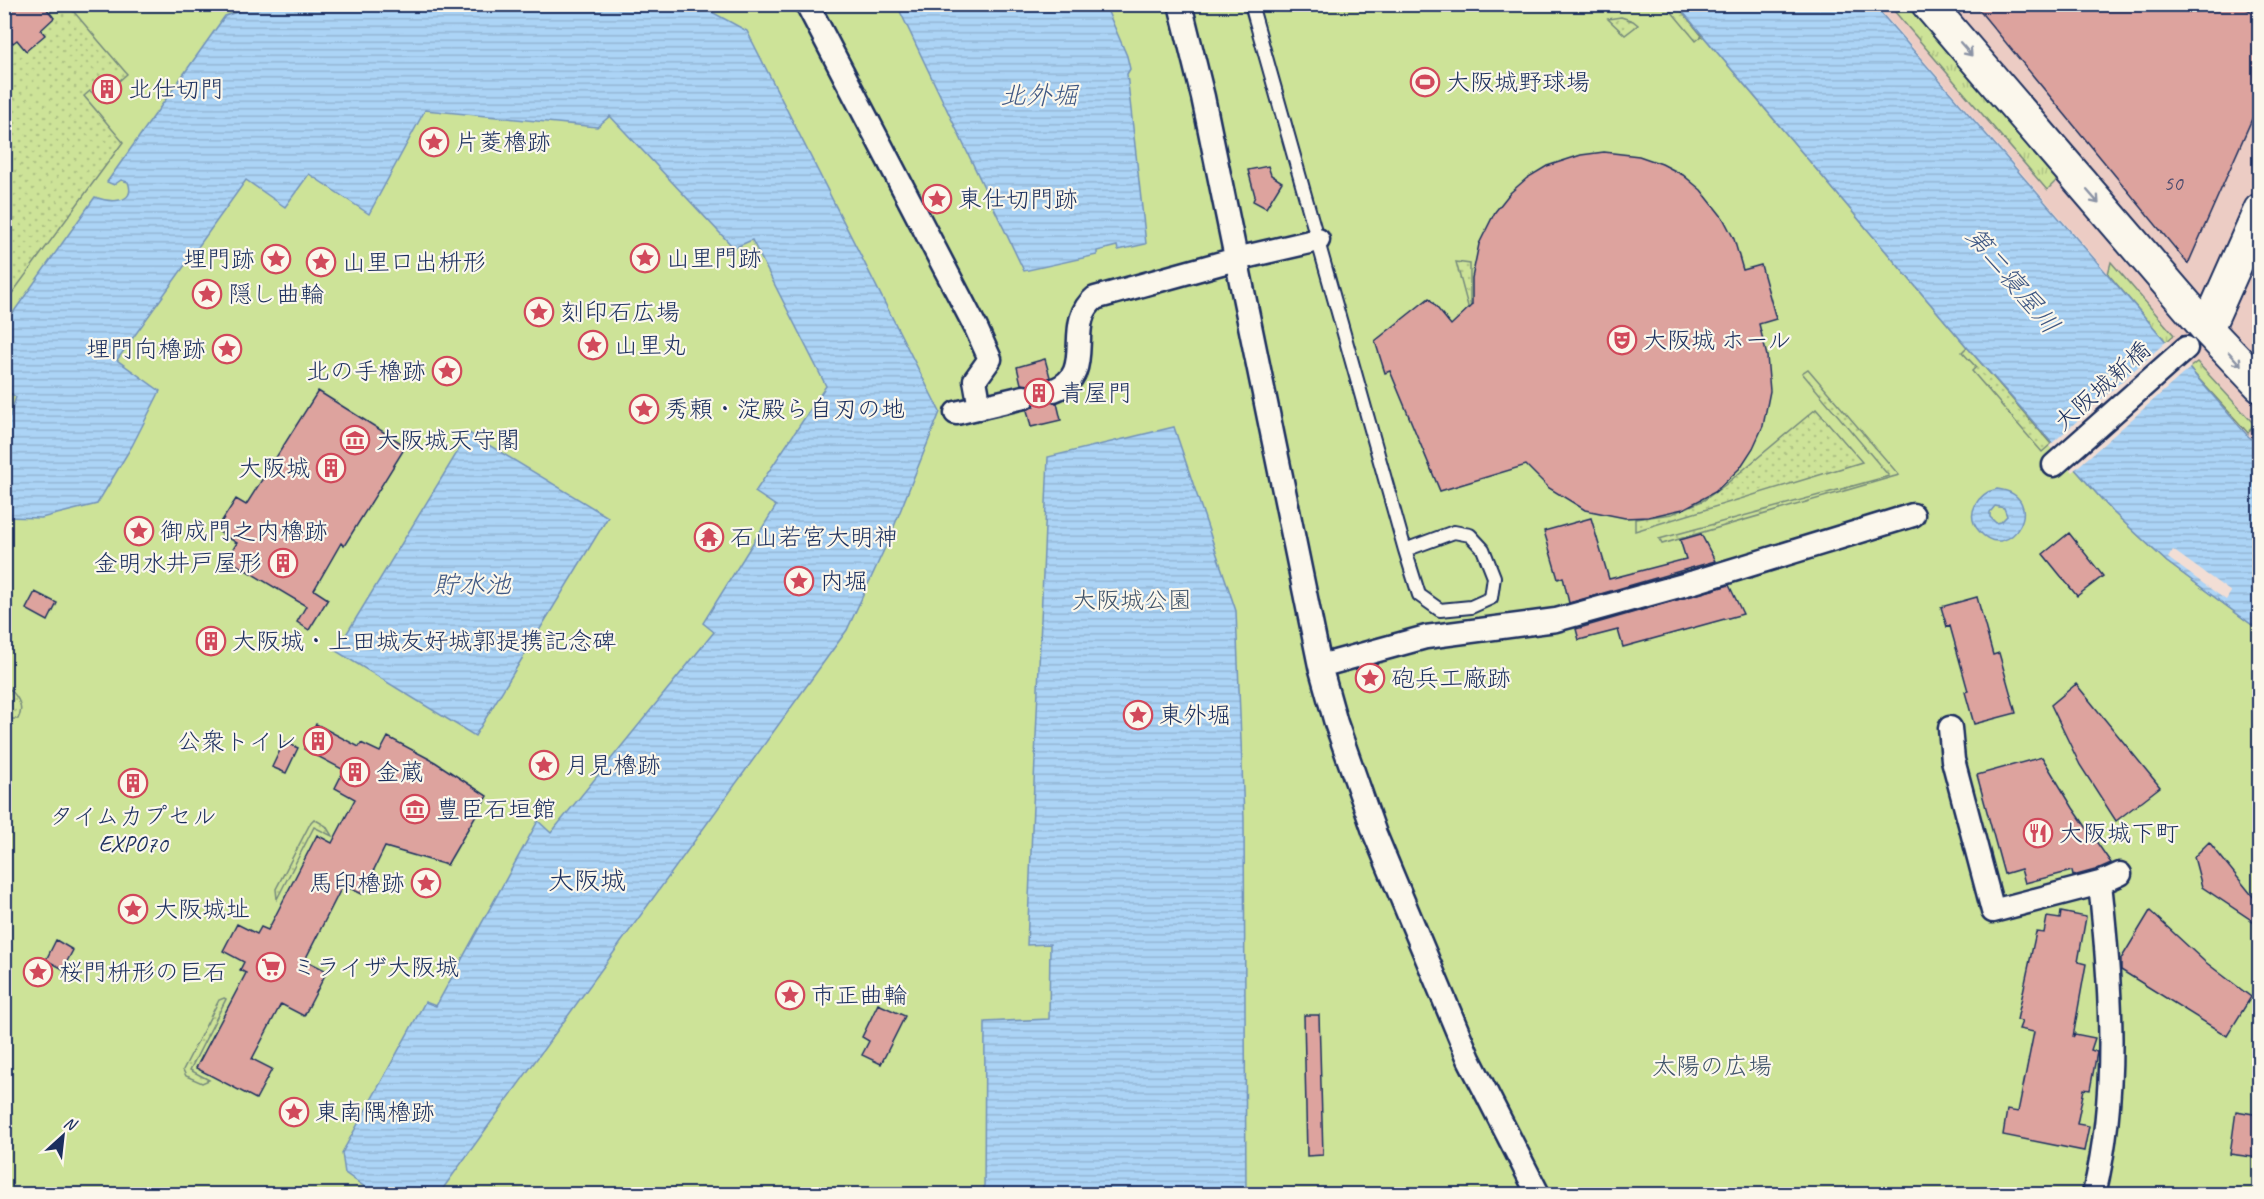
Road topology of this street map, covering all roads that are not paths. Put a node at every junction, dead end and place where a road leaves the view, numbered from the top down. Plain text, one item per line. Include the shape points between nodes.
1 (807, 4) edge
2 (1180, 4) edge
3 (1251, 4) edge
4 (1928, 4) edge
5 (2259, 210) edge
6 (1318, 240) junction
7 (1236, 259) junction
8 (2196, 339) junction
9 (2259, 385) edge
10 (1054, 390) dead end
11 (1024, 397) dead end
12 (980, 408) junction
13 (956, 413) dead end
14 (2054, 465) dead end
15 (1912, 515) dead end
16 (1405, 550) junction
17 (1320, 666) junction
18 (1950, 728) dead end
19 (1538, 1194) edge
20 (2094, 1194) edge

1 - 12 street via 990,359 975,380
2 - 7 street
3 - 6 lane
4 -> 8 street
5 - 8 street
6 - 7 street
6 - 16 lane
7 - 10 street via 1095,298 1080,320 1076,371
7 - 17 street
8 -> 9 street
8 - 14 street, 大阪城新橋
11 - 12 street
12 - 13 street
15 - 17 street via 1556,620 1426,638
16 - 16 lane via 1454,532 1470,536 1483,549 1494,577 1491,598 1471,607 1440,610 1419,595
17 - 19 street via 1380,845 1469,1059
18 - 20 street via 1953,760 1993,911 2110,878 2108,1114

